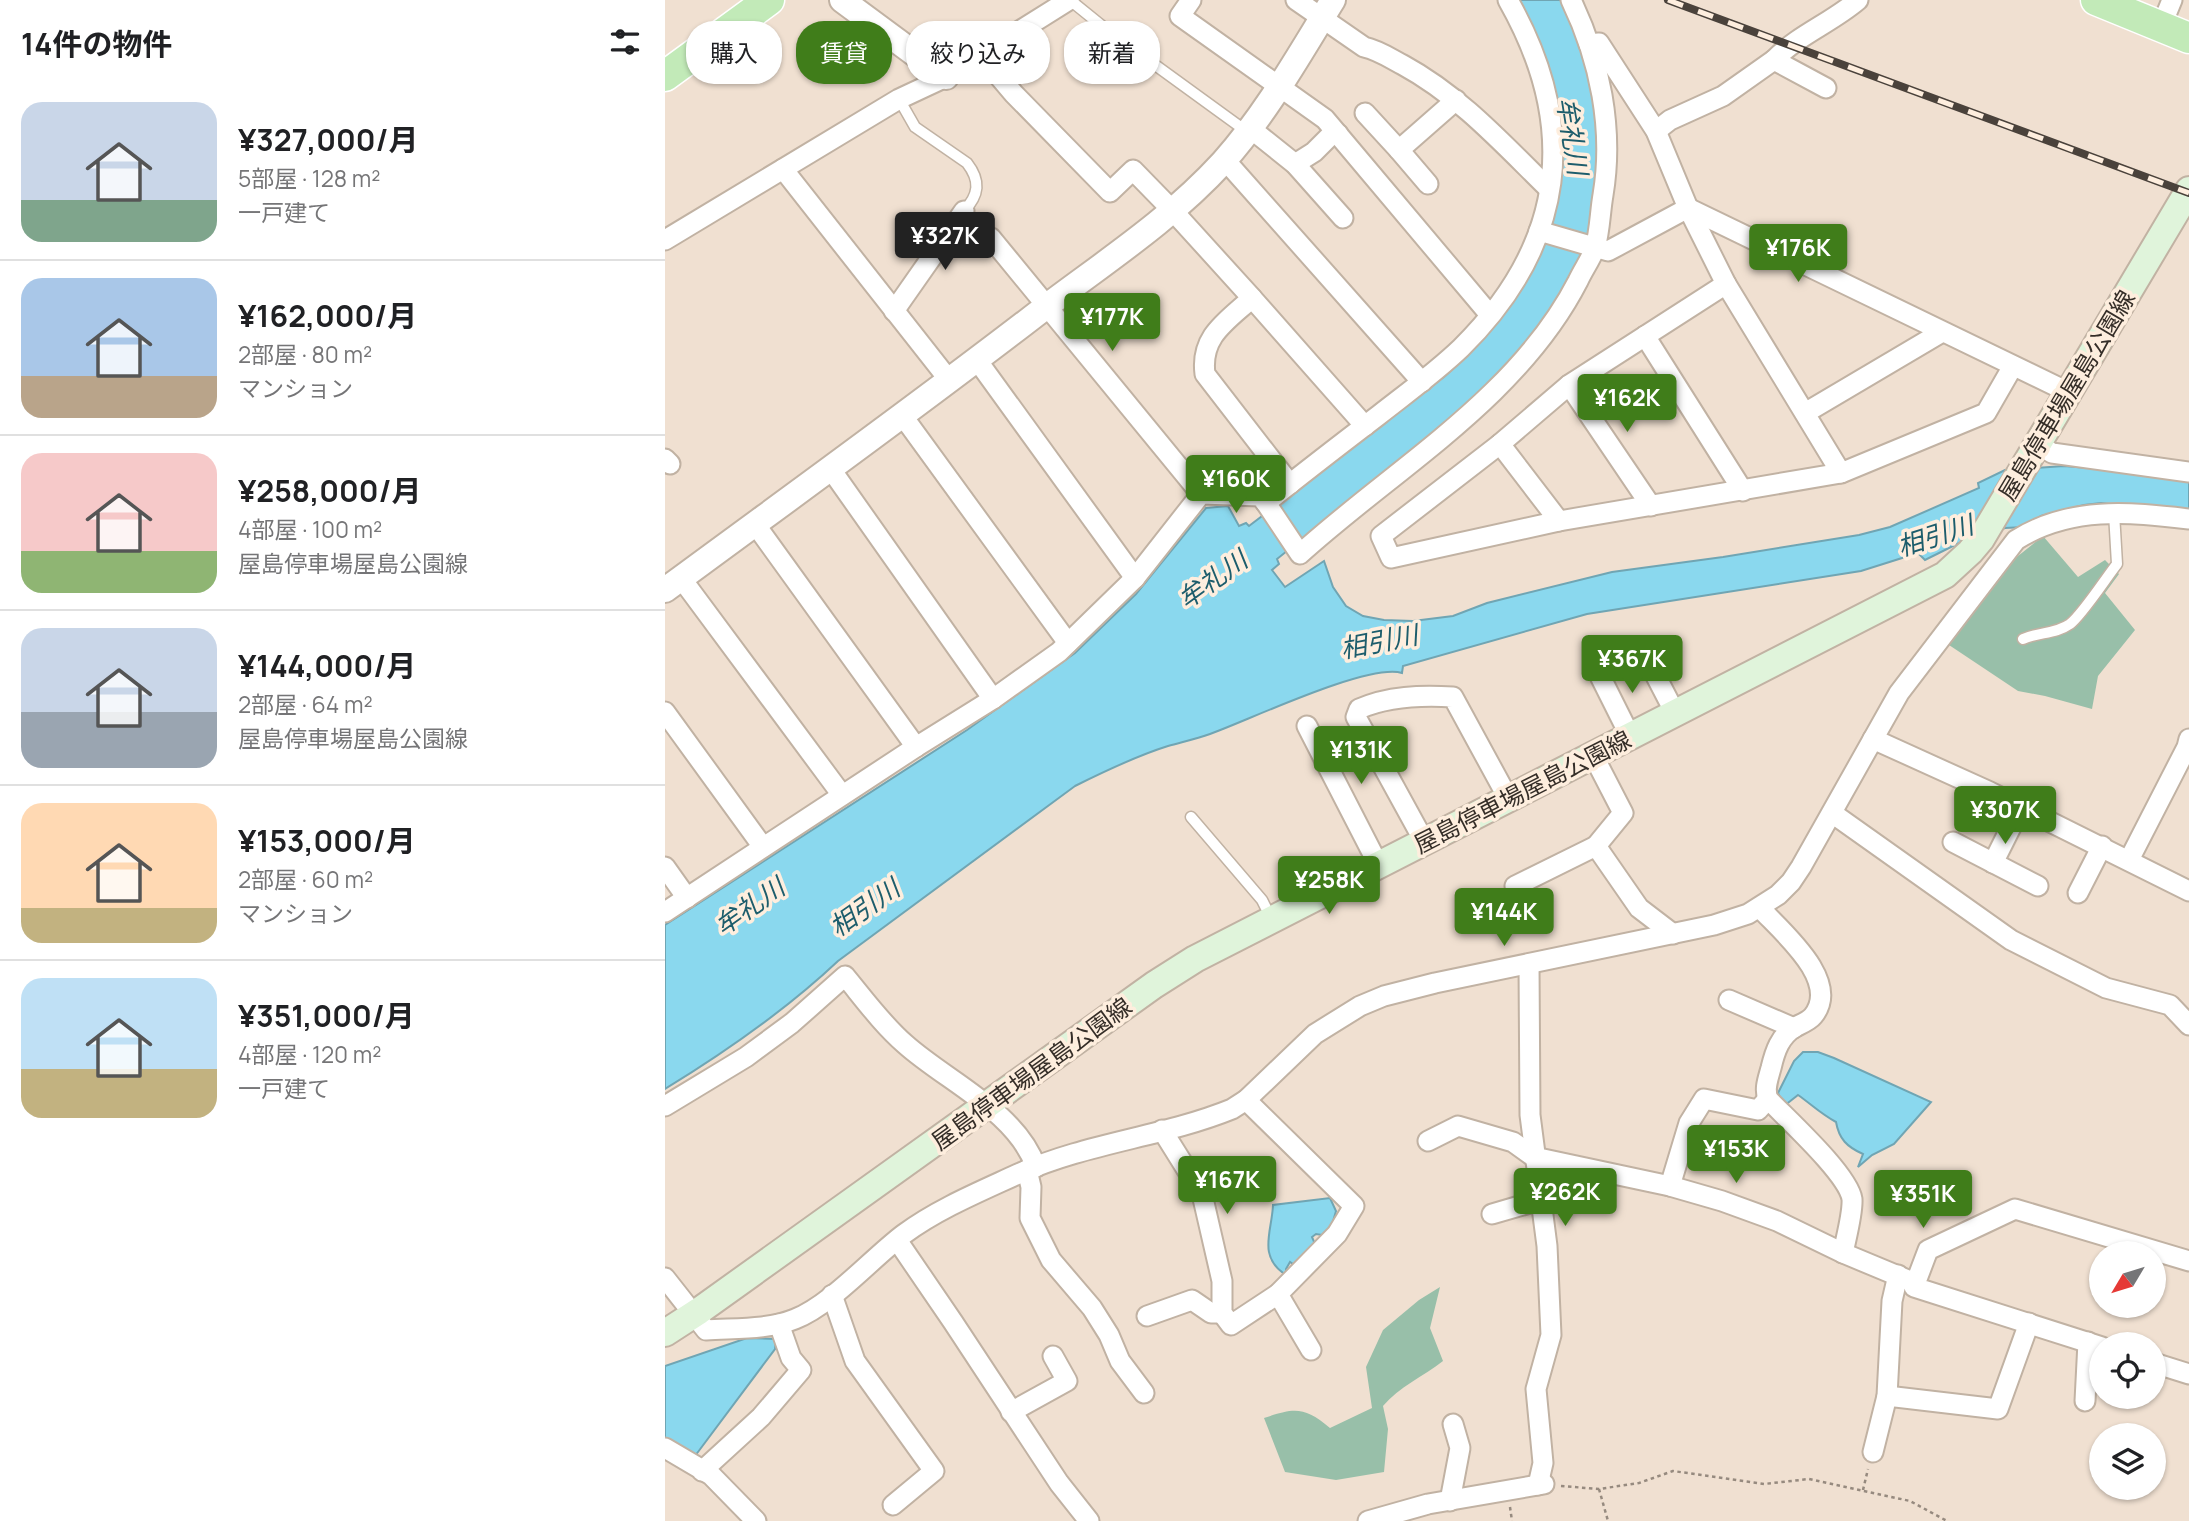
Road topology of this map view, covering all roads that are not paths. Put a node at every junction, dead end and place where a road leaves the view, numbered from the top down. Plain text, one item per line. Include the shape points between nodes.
1 (769, 0) edge
2 (842, 0) edge
3 (1070, 0) edge
4 (1190, 0) edge
5 (1296, 0) edge
6 (1508, 0) edge
7 (1571, 0) edge
8 (1858, 0) edge
9 (2096, 0) edge
10 (1327, 10) edge
11 (2167, 13) edge
12 (1036, 21) edge
13 (2189, 38) edge
14 (1589, 44) junction
15 (906, 47) edge
16 (1774, 60) junction
17 (666, 74) edge
18 (931, 84) edge
19 (1006, 84) edge
20 (1279, 86) junction
21 (1826, 88) dead end
22 (899, 99) junction
23 (1456, 100) junction
24 (1365, 113) dead end
25 (1248, 130) junction
26 (1656, 131) junction
27 (1338, 134) junction
28 (1399, 150) junction
29 (1224, 160) junction
30 (1295, 164) junction
31 (783, 169) junction
32 (1428, 184) dead end
33 (1549, 190) junction
34 (2185, 206) edge
35 (1688, 208) junction
36 (964, 211) joint
37 (1174, 211) junction
38 (1343, 218) dead end
39 (1539, 231) junction
40 (991, 238) dead end
41 (665, 240) edge
42 (1594, 248) junction
43 (1725, 284) junction
44 (1252, 298) junction
45 (1047, 306) junction
46 (894, 310) junction
47 (1490, 314) junction
48 (1942, 331) junction
49 (1645, 336) junction
50 (977, 360) junction
51 (2013, 366) junction
52 (949, 380) junction
53 (1422, 382) junction
54 (1569, 385) junction
55 (2068, 393) junction
56 (1805, 413) junction
57 (902, 415) junction
58 (1365, 426) junction
59 (1500, 444) junction
60 (2033, 452) junction
61 (830, 468) junction
62 (2189, 472) edge
63 (1840, 473) junction
64 (1290, 484) junction
65 (1743, 491) junction
66 (1202, 494) junction
67 (1266, 503) junction
68 (1651, 506) junction
69 (2114, 512) junction
70 (2189, 519) edge
71 (1559, 521) junction
72 (755, 524) junction
73 (1969, 553) junction
74 (1990, 575) junction
75 (1135, 578) junction
76 (673, 584) edge
77 (2024, 639) dead end
78 (1068, 643) junction
79 (1645, 655) dead end
80 (1598, 672) dead end
81 (993, 699) junction
82 (665, 712) edge
83 (1675, 713) junction
84 (1307, 726) dead end
85 (1630, 736) junction
86 (1873, 739) junction
87 (2189, 739) edge
88 (916, 747) junction
89 (1593, 755) junction
90 (2171, 778) junction
91 (2189, 788) edge
92 (842, 796) junction
93 (1508, 798) junction
94 (2021, 807) junction
95 (1832, 813) junction
96 (1192, 817) dead end
97 (1424, 841) junction
98 (1953, 842) dead end
99 (1596, 846) junction
100 (2102, 846) junction
101 (763, 847) junction
102 (2129, 860) junction
103 (1993, 863) junction
104 (1378, 864) junction
105 (665, 867) edge
106 (1515, 886) dead end
107 (2038, 886) dead end
108 (2189, 891) edge
109 (2078, 893) dead end
110 (687, 898) junction
111 (1760, 908) junction
112 (665, 912) edge
113 (1272, 918) junction
114 (1672, 934) junction
115 (1529, 964) junction
116 (1729, 1000) dead end
117 (2189, 1025) edge
118 (1794, 1028) junction
119 (1768, 1099) junction
120 (1246, 1100) junction
121 (987, 1105) junction
122 (665, 1107) edge
123 (1162, 1130) junction
124 (1428, 1141) dead end
125 (1534, 1157) junction
126 (1031, 1168) junction
127 (1670, 1186) junction
128 (1540, 1200) junction
129 (1492, 1214) dead end
130 (897, 1240) junction
131 (1843, 1253) junction
132 (2189, 1261) edge
133 (665, 1278) edge
134 (1907, 1279) junction
135 (1277, 1294) junction
136 (832, 1295) junction
137 (1222, 1313) junction
138 (694, 1314) junction
139 (1147, 1316) dead end
140 (779, 1324) junction
141 (2029, 1324) junction
142 (665, 1333) edge
143 (2089, 1343) edge
144 (1311, 1350) dead end
145 (1053, 1356) dead end
146 (2166, 1367) edge
147 (2189, 1374) edge
148 (2089, 1379) edge
149 (1144, 1393) dead end
150 (1887, 1396) junction
151 (2085, 1401) dead end
152 (1011, 1412) junction
153 (1454, 1424) dead end
154 (665, 1448) edge
155 (1873, 1452) dead end
156 (702, 1471) junction
157 (1450, 1501) junction
158 (893, 1505) dead end
159 (755, 1521) edge
160 (1089, 1521) edge
161 (1368, 1521) edge

1 - 17 main road
2 - 15 street
3 - 12 street
3 - 25 lane
4 - 20 street via 1180,16
5 - 10 street
6 - 33 street via 1536,58 1551,114 1554,157
7 - 14 street
8 - 16 street via 1788,45
9 - 11 main road
10 - 20 street
10 - 23 street via 1364,47 1430,79
11 - 13 main road
14 - 26 street via 1599,43
14 - 42 street via 1604,99 1608,146
16 - 21 street
16 - 26 street via 1723,96
18 - 22 street
19 - 37 street via 1110,192 1133,170
20 - 25 street
20 - 27 street
22 - 31 street
22 - 36 lane via 915,127 973,170 977,193
23 - 28 street
23 - 33 street
24 - 28 street
25 - 29 street
25 - 30 street
26 - 35 street
27 - 30 street
27 - 47 street
28 - 32 street
29 - 37 street
29 - 53 street
30 - 38 street
31 - 41 street
31 - 46 street
33 - 39 street
34 - 55 main road, 屋島停車場屋島公園線
35 - 42 street via 1608,251
35 - 43 street
35 - 48 street
36 - 46 street
37 - 44 street
37 - 45 street
39 - 42 street
39 - 47 street via 1524,267
40 - 45 street
42 - 67 street via 1567,302 1510,374 1300,554
43 - 49 street
43 - 56 street
44 - 58 street
44 - 64 street via 1214,332 1206,346 1205,374
45 - 50 street
45 - 66 street
46 - 52 street
47 - 53 street via 1462,347
48 - 51 street
48 - 56 street
49 - 54 street
49 - 65 street
50 - 52 street
50 - 75 street
51 - 55 street
51 - 63 street via 1986,413
52 - 57 street
53 - 58 street
54 - 59 street
54 - 68 street
55 - 60 main road, 屋島停車場屋島公園線
56 - 63 street
57 - 61 street
57 - 78 street
58 - 64 street
59 - 71 street
59 - 71 street via 1381,536 1391,558
60 - 62 street
60 - 73 main road, 屋島停車場屋島公園線
61 - 72 street
61 - 81 street
63 - 65 street
64 - 67 street
65 - 68 street
66 - 67 street via 1260,496
66 - 75 street
68 - 71 street
69 - 70 street
69 - 74 street via 2070,517 2031,530 2016,540
69 - 77 lane via 2117,564 2071,624
72 - 76 street
72 - 88 street
73 - 74 street
73 - 83 main road, 屋島停車場屋島公園線 via 1945,575
74 - 86 street via 1899,693
75 - 78 street
76 - 92 street
78 - 81 street
79 - 83 street
80 - 85 street
81 - 88 street
82 - 101 street
83 - 85 main road, 屋島停車場屋島公園線
84 - 104 street
85 - 89 main road, 屋島停車場屋島公園線
86 - 94 street
86 - 95 street
87 - 90 street
88 - 92 street
89 - 93 main road, 屋島停車場屋島公園線
89 - 99 street via 1623,813
90 - 91 street
90 - 102 street
92 - 101 street
93 - 97 main road, 屋島停車場屋島公園線
93 - 97 street via 1453,697 1378,700 1359,709 1356,717
94 - 100 street
94 - 103 street
95 - 111 street via 1791,882
95 - 117 street via 2011,940 2106,988 2170,1005
96 - 113 lane
97 - 104 main road, 屋島停車場屋島公園線
98 - 103 street
99 - 106 street
99 - 114 street via 1639,908
100 - 102 street
100 - 109 street
101 - 110 street
102 - 108 street
103 - 107 street
104 - 113 main road, 屋島停車場屋島公園線
105 - 110 street
110 - 112 street
111 - 114 street via 1732,921
111 - 118 street via 1817,975 1819,1006 1812,1018
113 - 121 main road, 屋島停車場屋島公園線 via 1174,971
114 - 115 street
115 - 120 street via 1410,988 1360,1006 1315,1034
115 - 125 street via 1529,1115
116 - 118 street
118 - 119 street via 1782,1036 1773,1060 1765,1092
119 - 127 street via 1758,1110 1703,1099 1689,1123
119 - 131 street via 1847,1186 1852,1200
120 - 123 street via 1224,1112
120 - 135 street via 1354,1206 1337,1234
121 - 122 street via 906,1045 845,976 746,1058
121 - 126 street via 1032,1154
121 - 138 main road, 屋島停車場屋島公園線
123 - 126 street
123 - 137 street via 1202,1194 1221,1282
124 - 125 street via 1458,1126 1513,1142
125 - 127 street
125 - 128 street
126 - 130 street via 942,1210
126 - 149 street via 1030,1217 1051,1260 1092,1308 1120,1361
127 - 131 street via 1777,1221
128 - 129 street
128 - 157 street via 1551,1335 1536,1389 1541,1485
130 - 136 street
130 - 152 street
131 - 134 street
132 - 134 street via 2015,1209 1928,1250
133 - 138 street
134 - 141 street via 1914,1287
134 - 150 street via 1892,1301
135 - 137 street via 1231,1325
135 - 144 street
136 - 140 street via 809,1312
136 - 158 street via 855,1361 934,1471
137 - 139 street via 1211,1313 1192,1300
138 - 140 street via 706,1330
138 - 142 main road, 屋島停車場屋島公園線
140 - 156 street via 791,1358 801,1370 761,1417
141 - 143 street
141 - 150 street via 1998,1409
145 - 152 street via 1067,1381
146 - 147 street
148 - 151 street
150 - 155 street
152 - 160 street
153 - 157 street via 1460,1448
154 - 156 street
156 - 159 street
157 - 161 street

